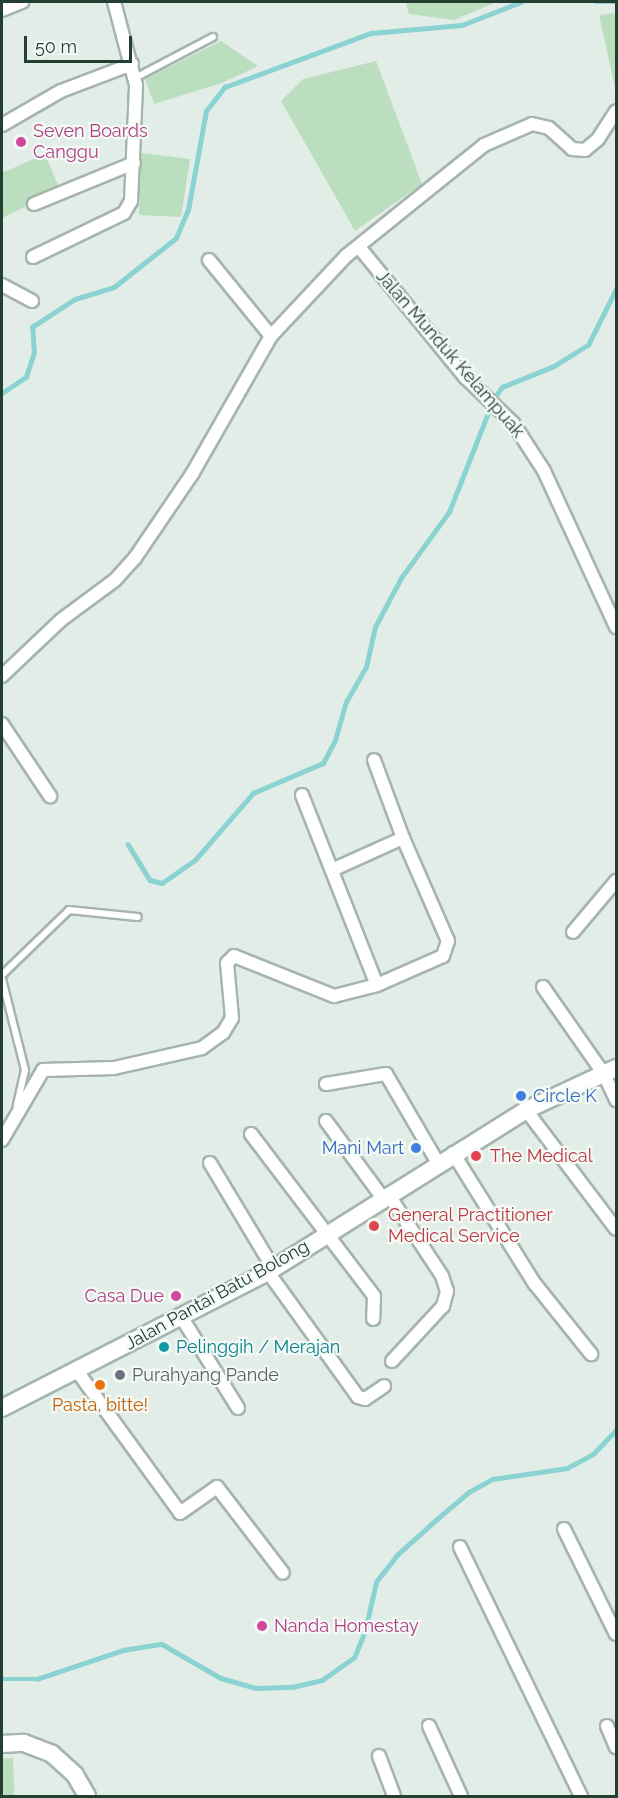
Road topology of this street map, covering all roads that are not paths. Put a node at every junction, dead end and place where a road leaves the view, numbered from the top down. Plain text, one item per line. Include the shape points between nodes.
1 (22, 2) edge
2 (114, 2) edge
3 (2, 10) edge
4 (213, 37) dead end
5 (132, 64) junction
6 (135, 78) junction
7 (616, 111) edge
8 (2, 125) edge
9 (134, 162) junction
10 (34, 204) dead end
11 (359, 247) junction
12 (33, 257) dead end
13 (209, 260) dead end
14 (2, 289) edge
15 (32, 301) dead end
16 (271, 336) junction
17 (616, 627) edge
18 (2, 676) edge
19 (2, 724) edge
20 (374, 760) dead end
21 (302, 795) dead end
22 (50, 796) dead end
23 (403, 838) junction
24 (332, 870) junction
25 (616, 881) edge
26 (138, 917) dead end
27 (573, 932) dead end
28 (2, 977) edge
29 (377, 985) junction
30 (543, 987) dead end
31 (610, 1071) edge
32 (326, 1084) dead end
33 (616, 1100) edge
34 (526, 1110) junction
35 (326, 1121) dead end
36 (12, 1127) junction
37 (251, 1134) dead end
38 (2, 1140) edge
39 (453, 1153) junction
40 (210, 1163) dead end
41 (438, 1163) junction
42 (385, 1196) junction
43 (616, 1230) edge
44 (325, 1235) junction
45 (271, 1270) junction
46 (182, 1318) junction
47 (373, 1318) dead end
48 (591, 1353) dead end
49 (392, 1361) dead end
50 (78, 1371) junction
51 (384, 1386) dead end
52 (2, 1408) edge
53 (238, 1408) dead end
54 (564, 1529) dead end
55 (460, 1546) dead end
56 (283, 1573) dead end
57 (616, 1634) edge
58 (429, 1726) dead end
59 (607, 1726) dead end
60 (2, 1744) edge
61 (616, 1747) edge
62 (379, 1756) dead end
63 (87, 1797) edge
64 (394, 1797) edge
65 (461, 1797) edge
66 (581, 1797) edge

1 - 3 street
2 - 5 street
4 - 6 lane
5 - 6 street
5 - 8 street via 61,91
6 - 9 street
7 - 11 street via 598,139 585,150 572,148 549,128 532,124 484,146
9 - 10 street
9 - 12 street via 131,201 124,213
11 - 16 street via 312,288
11 - 17 street, Jalan Munduk Kelampuak via 466,378 513,423 544,471
13 - 16 street
14 - 15 street
16 - 18 street via 192,474 135,558 115,580 61,620
19 - 22 street
20 - 23 street
21 - 24 street
23 - 24 street
23 - 29 street via 448,949 443,956
24 - 29 street
25 - 27 street
26 - 28 lane via 69,910
28 - 36 lane via 25,1070
29 - 36 street via 334,996 234,956 227,963 232,1018 223,1033 202,1048 114,1068 43,1070
30 - 31 street
31 - 33 street
31 - 34 street, Jalan Pantai Batu Bolong
32 - 41 street via 386,1074
34 - 39 street, Jalan Pantai Batu Bolong
34 - 43 street
35 - 42 street
36 - 38 street
37 - 44 street
39 - 41 street, Jalan Pantai Batu Bolong
39 - 48 street via 535,1284
40 - 45 street
41 - 42 street, Jalan Pantai Batu Bolong
42 - 44 street, Jalan Pantai Batu Bolong
42 - 49 street via 442,1276 447,1291 443,1306
44 - 45 street, Jalan Pantai Batu Bolong
44 - 47 street via 374,1296
45 - 46 street, Jalan Pantai Batu Bolong
45 - 51 street via 358,1397 365,1399
46 - 50 street, Jalan Pantai Batu Bolong
46 - 53 street
50 - 52 street, Jalan Pantai Batu Bolong
50 - 56 street via 180,1513 217,1486
54 - 57 street
55 - 66 street
58 - 65 street
59 - 61 street
60 - 63 street via 24,1743 52,1754 75,1775
62 - 64 street

